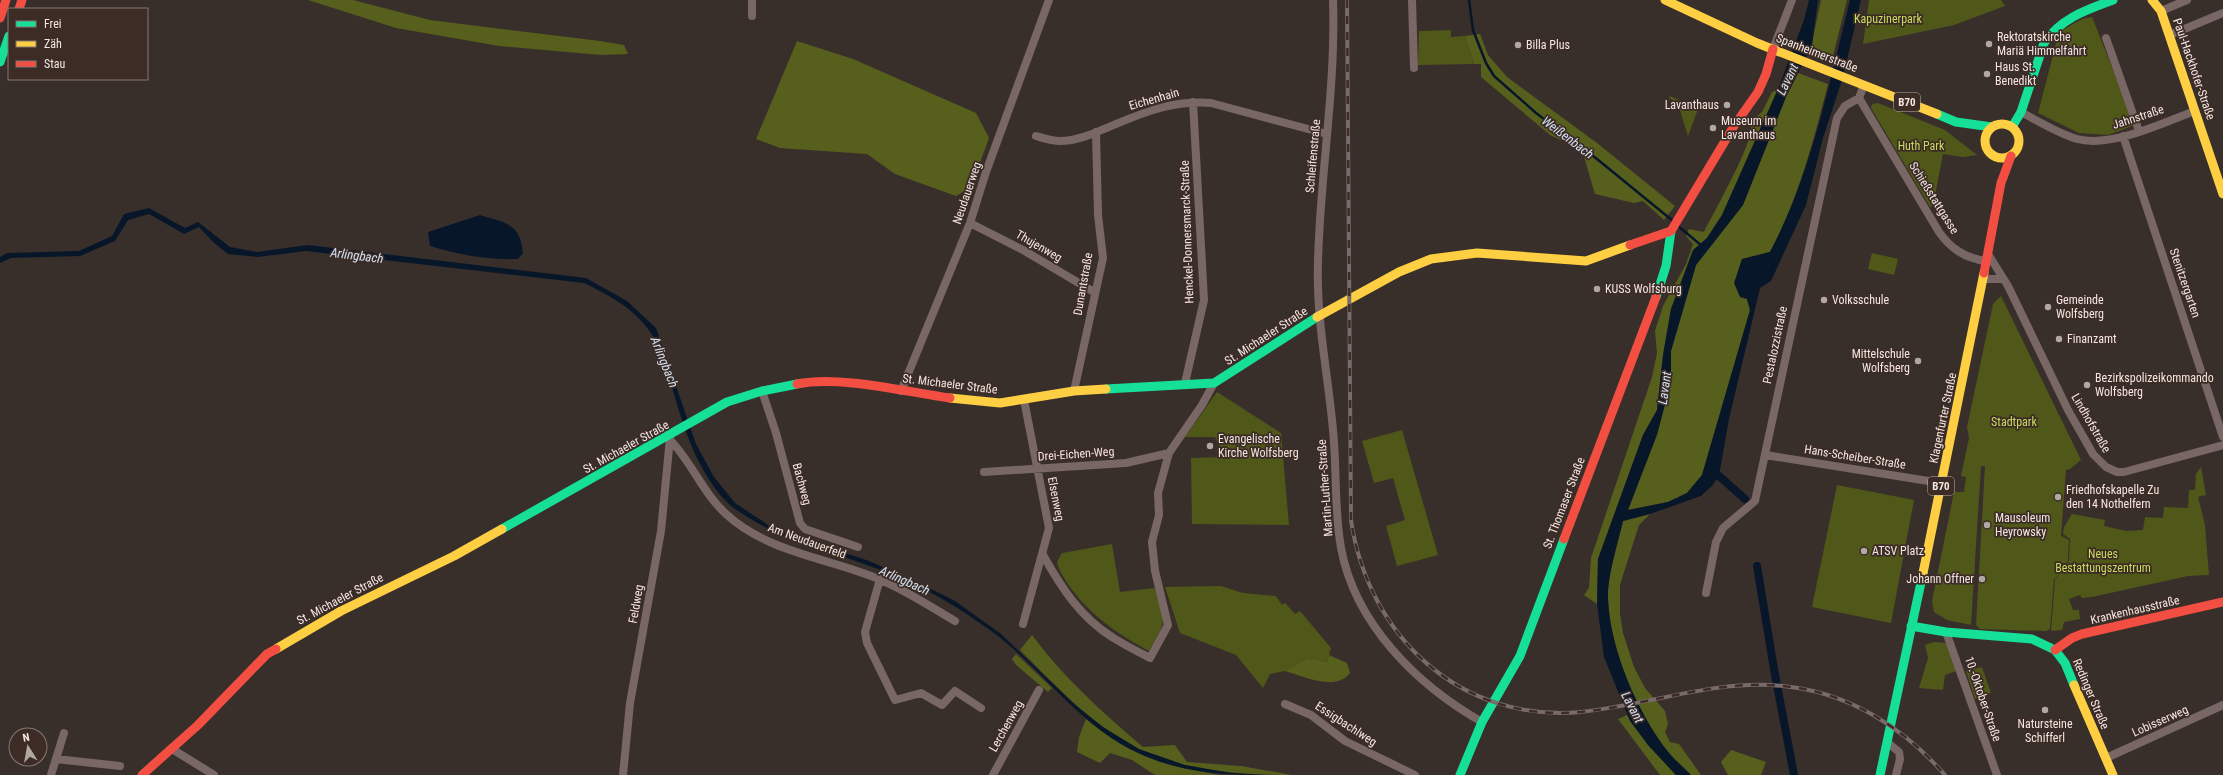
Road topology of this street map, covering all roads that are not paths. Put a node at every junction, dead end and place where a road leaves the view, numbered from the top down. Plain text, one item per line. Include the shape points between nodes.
1 (6, 0) edge
2 (752, 0) edge
3 (1049, 0) edge
4 (1333, 0) edge
5 (1412, 0) edge
6 (1665, 0) edge
7 (1792, 0) edge
8 (2113, 0) edge
9 (2152, 0) edge
10 (2187, 0) edge
11 (2161, 11) junction
12 (2223, 13) edge
13 (752, 16) dead end
14 (0, 18) edge
15 (2170, 35) junction
16 (2106, 38) dead end
17 (8, 39) edge
18 (1773, 49) junction
19 (0, 62) edge
20 (1414, 68) dead end
21 (1864, 85) junction
22 (1859, 98) junction
23 (1193, 102) junction
24 (2195, 111) junction
25 (2021, 112) junction
26 (1961, 124) junction
27 (1992, 127) junction
28 (2012, 127) junction
29 (2140, 131) junction
30 (1096, 132) junction
31 (1327, 134) junction
32 (1036, 136) dead end
33 (2123, 136) junction
34 (1985, 142) junction
35 (2011, 156) junction
36 (1996, 158) junction
37 (2001, 183) junction
38 (2223, 194) edge
39 (970, 223) junction
40 (1671, 231) junction
41 (1987, 258) junction
42 (1983, 279) junction
43 (2002, 280) junction
44 (1094, 292) junction
45 (1320, 315) junction
46 (1185, 383) junction
47 (1214, 383) junction
48 (762, 390) junction
49 (901, 390) junction
50 (1074, 391) junction
51 (1024, 400) junction
52 (2223, 437) edge
53 (670, 439) junction
54 (2223, 445) edge
55 (1169, 453) junction
56 (1765, 455) junction
57 (1038, 469) junction
58 (984, 472) dead end
59 (1941, 483) junction
60 (858, 547) dead end
61 (1043, 555) junction
62 (880, 579) junction
63 (1706, 593) dead end
64 (2223, 602) edge
65 (955, 621) dead end
66 (1023, 624) dead end
67 (1911, 626) junction
68 (1946, 632) junction
69 (2055, 650) junction
70 (1040, 690) dead end
71 (1285, 704) dead end
72 (2223, 706) edge
73 (981, 708) dead end
74 (1482, 722) junction
75 (64, 733) dead end
76 (1888, 743) junction
77 (172, 749) junction
78 (2106, 758) junction
79 (56, 759) junction
80 (120, 766) dead end
81 (994, 774) edge
82 (51, 775) edge
83 (142, 775) edge
84 (214, 775) edge
85 (622, 775) edge
86 (1415, 775) edge
87 (1460, 775) edge
88 (1880, 775) edge
89 (1896, 775) edge
90 (1997, 775) edge
91 (2113, 775) edge

1 - 14 main road
2 - 13 street
3 - 39 street, Neudauerweg via 988,166
4 - 31 street, Schleifenstraße via 1334,33
5 - 20 street
6 - 18 main road, Spanheimerstraße / B70
7 - 18 street
8 - 25 main road via 2072,15 2048,35
9 - 11 main road, Paul-Hackhofer-Straße
10 - 11 street
11 - 15 main road, Paul-Hackhofer-Straße
12 - 15 street
15 - 24 main road, Paul-Hackhofer-Straße
16 - 29 street
17 - 19 main road
18 - 21 main road, Spanheimerstraße / B70
18 - 40 main road via 1758,92 1734,126
21 - 22 street
21 - 26 main road, Spanheimerstraße / B70
22 - 41 street, Schießstattgasse via 1945,241 1974,260
22 - 56 street, Pestalozzistraße via 1845,106 1837,118
23 - 30 street, Eichenhain via 1173,104 1140,114
23 - 31 street, Eichenhain via 1210,103
23 - 46 street, Henckel-Donnersmarck-Straße via 1204,300
24 - 29 street, Jahnstraße
24 - 38 main road, Paul-Hackhofer-Straße
25 - 28 main road
25 - 33 street, Jahnstraße via 2077,139 2093,140
26 - 27 main road, Spanheimerstraße / B70
26 - 34 main road, Spanheimerstraße / B70
27 - 28 main road, B70 via 2002,124
27 - 34 main road
28 - 35 main road, B70 via 2020,142 2016,152
29 - 33 street, Jahnstraße
30 - 32 street, Eichenhain via 1060,141
30 - 44 street, Dunantstraße via 1098,215 1103,258
31 - 45 street, Schleifenstraße via 1319,238
33 - 52 street, Stenitzergarten
34 - 36 main road, B70 via 1988,151
35 - 36 main road
35 - 37 main road, Klagenfurter Straße / B70
36 - 37 main road, Klagenfurter Straße / B70
37 - 41 main road, Klagenfurter Straße / B70
39 - 44 street, Thujenweg via 1023,250
39 - 49 street, Neudauerweg
40 - 45 main road, St. Michaeler Straße via 1586,261 1477,253 1437,258 1399,272
40 - 74 main road, St. Thomaser Straße via 1666,266 1658,291 1520,656
41 - 42 main road, Klagenfurter Straße / B70
41 - 43 street, Lindhofstraße
42 - 43 street
42 - 59 main road, Klagenfurter Straße / B70
43 - 54 street, Lindhofstraße via 2026,322 2068,410 2093,454 2106,467 2117,472 2132,471
44 - 50 street, Dunantstraße
45 - 47 main road, St. Michaeler Straße
45 - 74 street, Martin-Luther-Straße via 1333,430 1336,512 1349,579 1370,618 1396,654 1426,685 1460,710
46 - 47 main road, St. Michaeler Straße
46 - 50 main road, St. Michaeler Straße
47 - 55 street
48 - 49 main road, St. Michaeler Straße via 812,381
48 - 53 main road, St. Michaeler Straße via 726,402 695,419
48 - 60 street, Bachweg via 800,523 805,529
49 - 51 main road, St. Michaeler Straße via 978,402
50 - 51 main road, St. Michaeler Straße
51 - 57 street, Elsenweg
53 - 62 street, Am Neudauerfeld via 704,489 726,514 762,539
53 - 77 main road, St. Michaeler Straße via 454,556 341,611 267,654
53 - 85 street, Feldweg via 661,531 630,703
55 - 57 street, Drei-Eichen-Weg via 1126,463
55 - 61 street via 1158,493 1159,515 1152,542 1155,571 1168,625 1150,658 1112,637 1080,610 1063,590
56 - 59 street, Hans-Scheiber-Straße
56 - 63 street, Pestalozzistraße via 1755,501 1723,528 1716,542
57 - 58 street, Drei-Eichen-Weg
57 - 61 street, Elsenweg via 1049,528
59 - 67 main road, Klagenfurter Straße / B70
61 - 66 street, Elsenweg
62 - 65 street, Am Neudauerfeld via 904,590
62 - 73 street via 865,632 866,643 895,700 921,693 942,705 955,691
64 - 69 main road, Krankenhausstraße via 2082,634
67 - 68 main road, Redinger Straße
67 - 76 main road, Klagenfurter Straße / B70
68 - 69 main road, Redinger Straße via 2032,639
68 - 90 street, 10.-Oktober-Straße
69 - 78 main road, Redinger Straße via 2065,663
70 - 81 street, Lerchenweg
71 - 86 street, Essigbachlweg via 1311,715 1344,740
72 - 78 street, Lobisserweg
74 - 87 main road, St. Thomaser Straße
75 - 79 street
76 - 88 main road, Klagenfurter Straße / B70
76 - 89 street via 1899,752
77 - 83 main road, St. Michaeler Straße
77 - 84 street
78 - 91 main road, Redinger Straße
79 - 80 street
79 - 82 street

